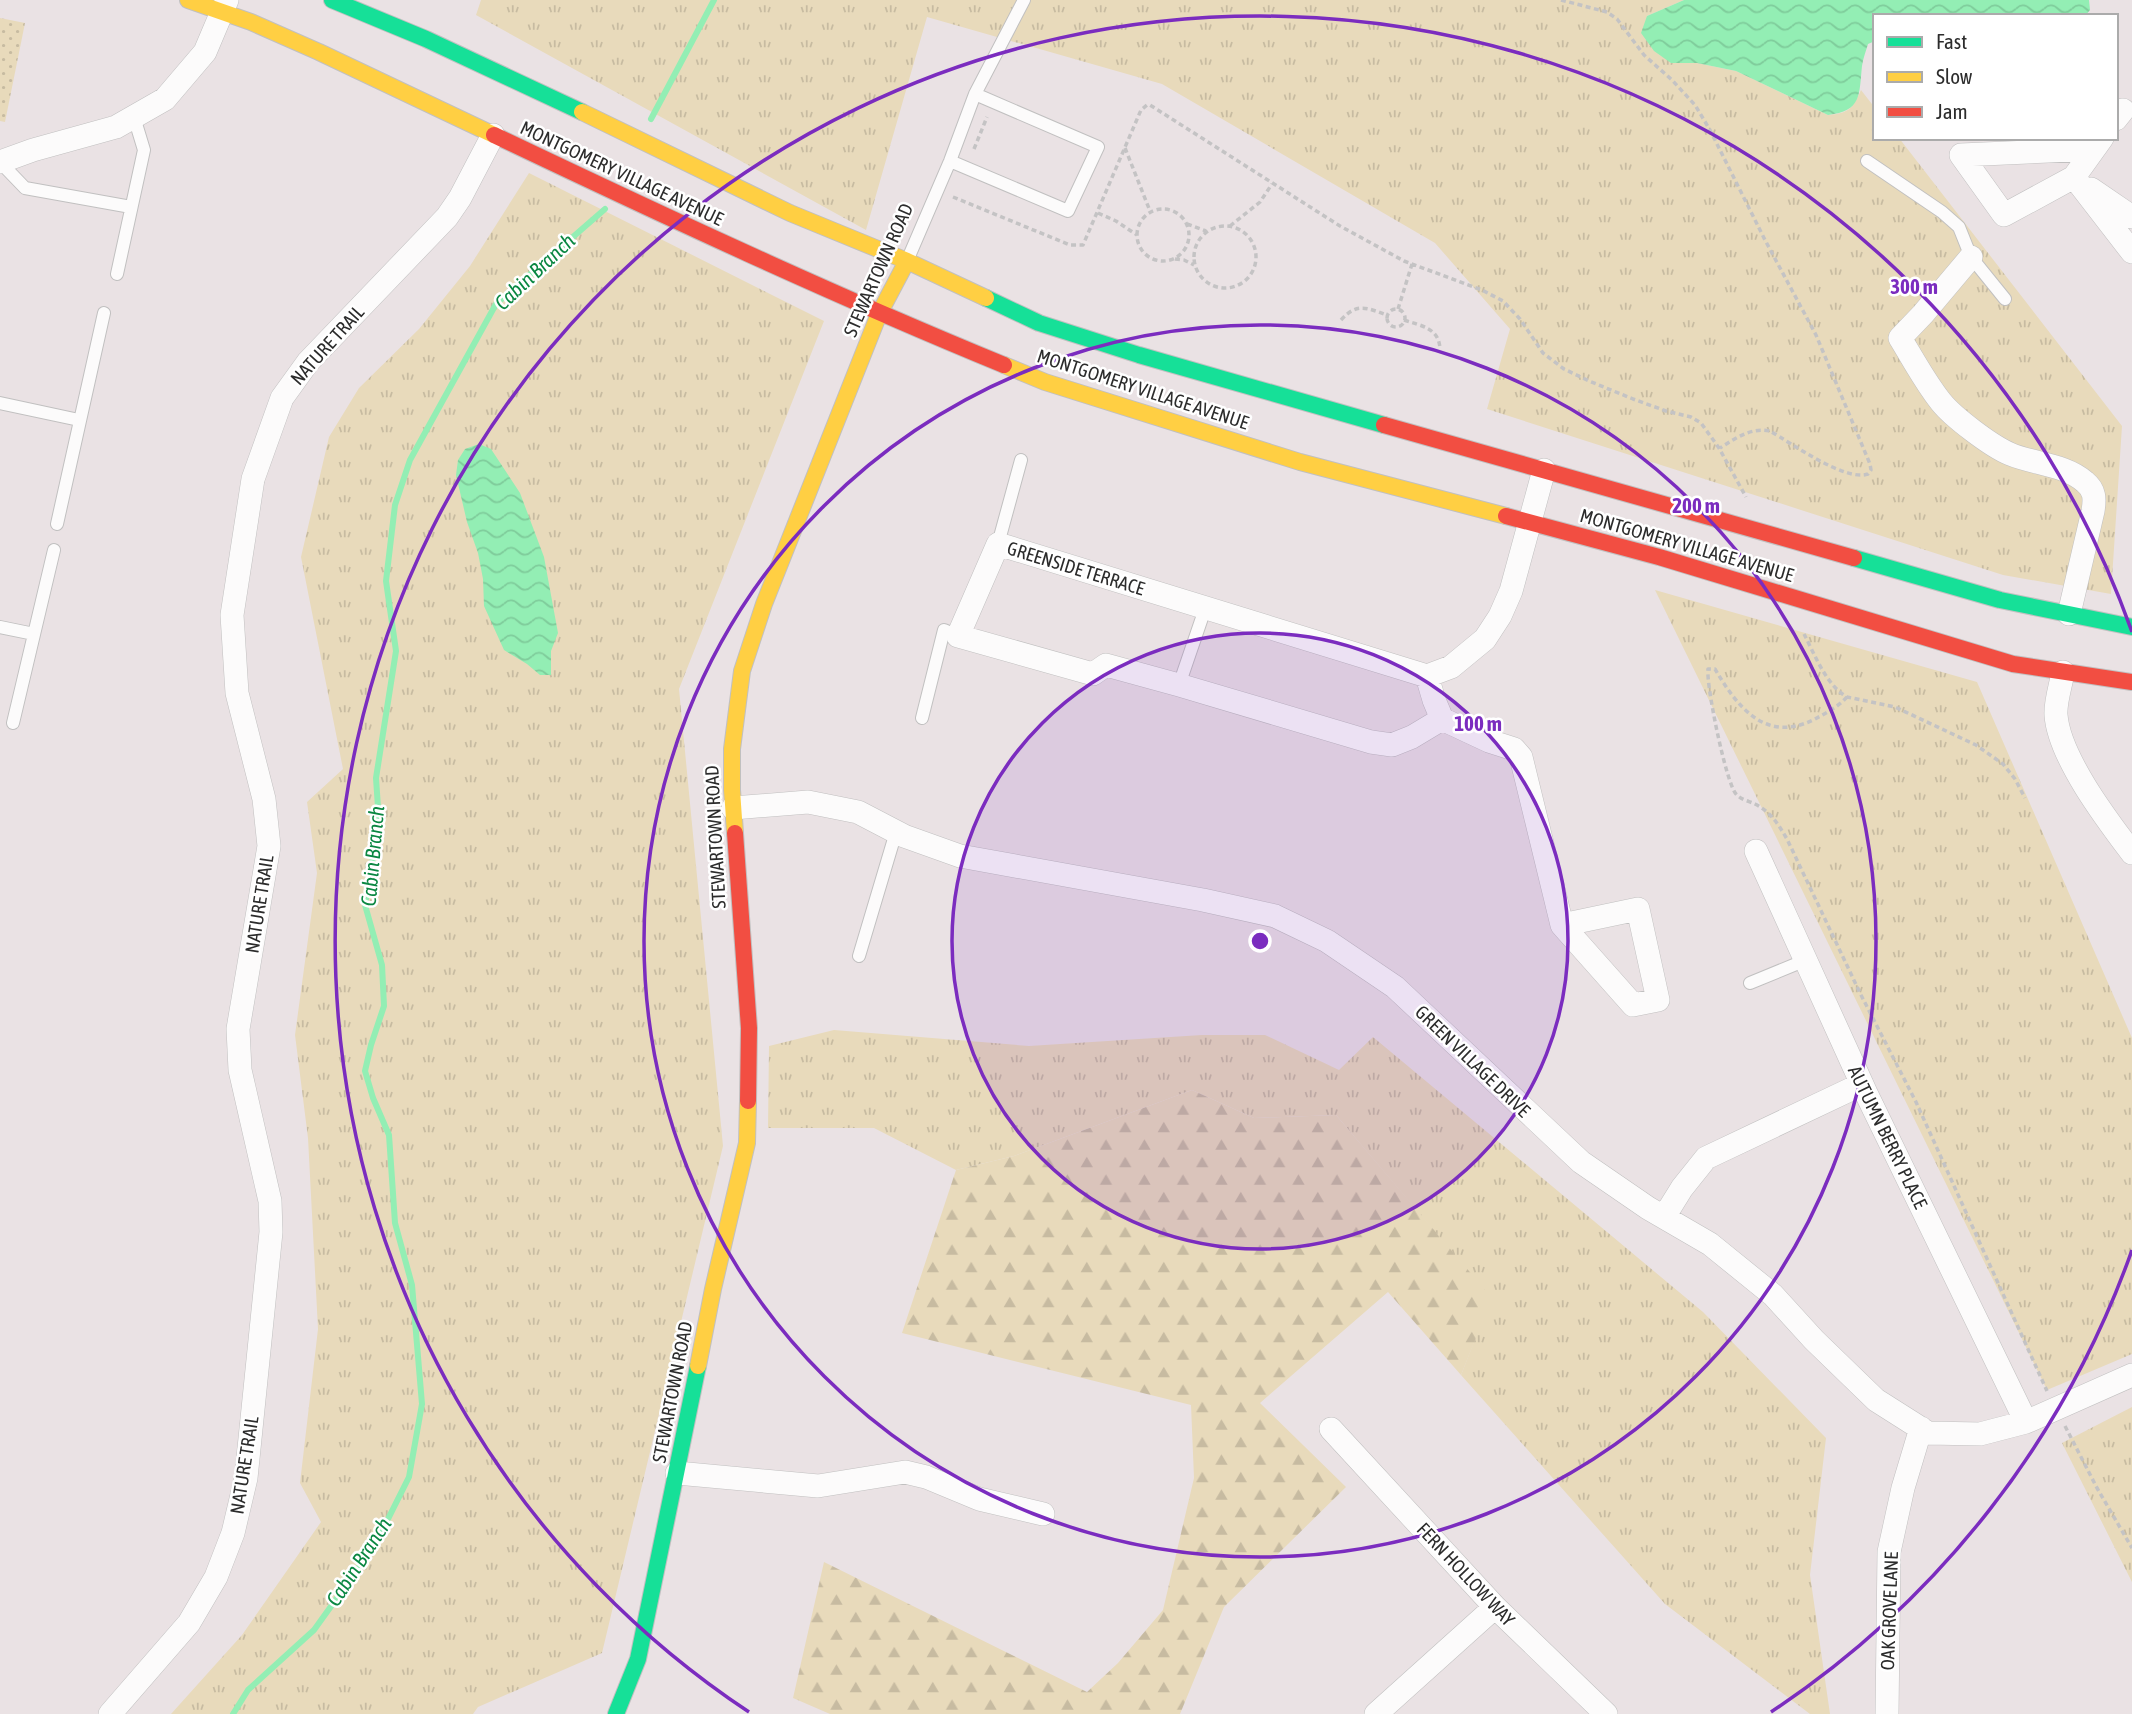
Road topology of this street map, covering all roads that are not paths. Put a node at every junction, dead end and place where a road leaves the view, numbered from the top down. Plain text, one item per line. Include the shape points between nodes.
1 (188, 0) edge
2 (332, 0) edge
3 (1024, 0) edge
4 (225, 6) edge
5 (975, 94) junction
6 (134, 117) junction
7 (493, 135) junction
8 (2098, 144) edge
9 (950, 161) junction
10 (1867, 161) dead end
11 (0, 162) edge
12 (2074, 177) junction
13 (131, 207) junction
14 (2132, 217) edge
15 (2132, 252) edge
16 (1971, 257) junction
17 (907, 261) junction
18 (117, 274) dead end
19 (2006, 299) dead end
20 (104, 313) dead end
21 (879, 314) junction
22 (0, 403) edge
23 (79, 420) junction
24 (1021, 460) dead end
25 (1544, 470) junction
26 (1530, 523) junction
27 (57, 524) dead end
28 (998, 544) junction
29 (54, 550) dead end
30 (1205, 609) junction
31 (2069, 614) junction
32 (0, 627) edge
33 (2132, 627) edge
34 (34, 634) junction
35 (958, 636) junction
36 (2063, 672) junction
37 (1427, 676) junction
38 (2132, 682) edge
39 (1179, 685) junction
40 (922, 718) dead end
41 (1442, 719) junction
42 (13, 723) dead end
43 (733, 808) junction
44 (896, 832) junction
45 (1756, 851) dead end
46 (2132, 853) edge
47 (1562, 925) junction
48 (859, 956) dead end
49 (1806, 960) junction
50 (1750, 983) dead end
51 (1862, 1084) junction
52 (1664, 1217) junction
53 (2132, 1376) edge
54 (2026, 1422) junction
55 (1921, 1428) junction
56 (1331, 1429) dead end
57 (677, 1473) junction
58 (1043, 1514) dead end
59 (1495, 1606) junction
60 (110, 1714) edge
61 (616, 1714) edge
62 (1376, 1714) edge
63 (1606, 1714) edge
64 (1887, 1714) edge

1 - 4 main road, MONTGOMERY VILLAGE AVENUE
2 - 17 main road, MONTGOMERY VILLAGE AVENUE via 426,39 790,213
3 - 5 lane, STEWARTOWN ROAD
4 - 6 street via 205,52 165,99
4 - 7 main road, MONTGOMERY VILLAGE AVENUE
5 - 9 lane, STEWARTOWN ROAD
5 - 9 lane via 1098,147 1068,211
6 - 11 street via 116,127
6 - 13 lane via 144,150
7 - 21 main road, MONTGOMERY VILLAGE AVENUE
7 - 60 street, NATURE TRAIL via 447,218 308,362 282,398 253,479 232,615 237,693 264,799 269,846 238,1029 240,1070 270,1201 271,1232 246,1478 216,1577 189,1623
8 - 12 street
8 - 12 street via 1961,155 2004,215
9 - 17 lane, STEWARTOWN ROAD
10 - 16 lane via 1959,227
11 - 13 lane via 25,188
12 - 14 street
12 - 15 street
13 - 18 lane
16 - 19 lane
16 - 31 street via 1900,338 1941,403 1961,420 2009,454 2073,474 2093,490 2095,501
17 - 21 main road, STEWARTOWN ROAD
17 - 25 main road, MONTGOMERY VILLAGE AVENUE via 1039,323
20 - 23 lane
21 - 26 main road, MONTGOMERY VILLAGE AVENUE via 1045,382 1300,462
21 - 43 main road, STEWARTOWN ROAD via 742,671 732,749
22 - 23 lane
23 - 27 lane
24 - 28 lane
25 - 26 street
25 - 31 main road, MONTGOMERY VILLAGE AVENUE via 2000,600
26 - 36 main road, MONTGOMERY VILLAGE AVENUE via 1659,557 2013,664
26 - 37 street via 1511,591 1485,639 1451,667
28 - 30 street, GREENSIDE TERRACE
28 - 35 street, GREENSIDE TERRACE
29 - 34 lane
30 - 37 street, GREENSIDE TERRACE
30 - 39 lane
31 - 33 main road, MONTGOMERY VILLAGE AVENUE
32 - 34 lane
34 - 42 lane
35 - 39 street via 1093,674 1106,665
35 - 40 lane via 944,630
36 - 38 main road, MONTGOMERY VILLAGE AVENUE
36 - 46 street via 2056,714 2063,743 2097,807
37 - 41 street
39 - 41 street via 1392,745
41 - 47 street via 1514,749 1521,757
43 - 44 street, GREEN VILLAGE DRIVE via 808,802 858,812
43 - 57 main road, STEWARTOWN ROAD via 749,1028 747,1143
44 - 48 lane
44 - 52 street, GREEN VILLAGE DRIVE via 960,856 1275,916 1327,941 1395,987 1581,1162
45 - 49 street, AUTUMN BERRY PLACE
47 - 47 street via 1638,909 1658,1000 1633,1005
49 - 50 lane
49 - 51 street, AUTUMN BERRY PLACE
51 - 52 street via 1706,1158
51 - 54 street, AUTUMN BERRY PLACE
52 - 55 street, GREEN VILLAGE DRIVE via 1710,1244 1773,1295 1876,1400
53 - 54 street, GREEN VILLAGE DRIVE
54 - 55 street, GREEN VILLAGE DRIVE via 1980,1434 1928,1433
55 - 64 street, OAK GROVE LANE via 1889,1552
56 - 59 street, FERN HOLLOW WAY
57 - 58 street via 818,1486 905,1472 979,1499
57 - 61 main road, STEWARTOWN ROAD via 638,1658
59 - 62 street
59 - 63 street, FERN HOLLOW WAY

